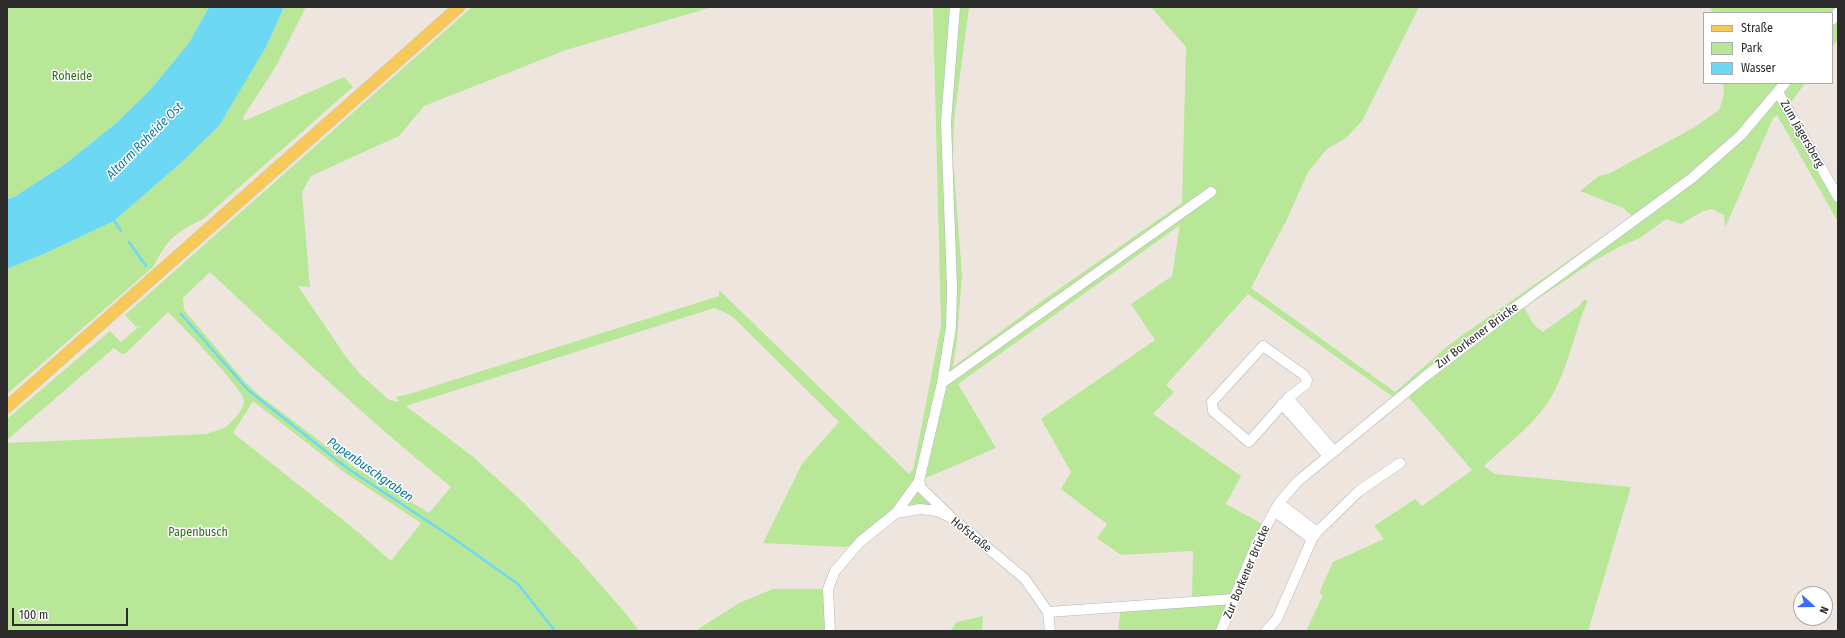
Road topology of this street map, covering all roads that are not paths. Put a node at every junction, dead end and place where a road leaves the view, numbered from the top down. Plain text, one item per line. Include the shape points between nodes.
1 (459, 7) edge
2 (955, 7) edge
3 (1784, 84) edge
4 (1778, 92) junction
5 (1211, 192) dead end
6 (1838, 198) edge
7 (942, 383) junction
8 (1285, 401) junction
9 (7, 406) edge
10 (1330, 453) junction
11 (1400, 464) dead end
12 (919, 481) junction
13 (1276, 507) junction
14 (896, 513) junction
15 (952, 518) junction
16 (1314, 535) junction
17 (1234, 599) junction
18 (1048, 612) junction
19 (830, 631) edge
20 (1050, 631) edge
21 (1221, 631) edge
22 (1266, 631) edge

1 - 9 main road
2 - 7 street via 946,122 951,327
3 - 4 street, Zur Borkener Brücke
4 - 6 street, Zum Jägersberg
4 - 10 street, Zur Borkener Brücke via 1741,135 1692,178 1516,307
5 - 7 street
7 - 12 street
8 - 8 street via 1306,384 1307,380 1304,375 1263,346 1212,402 1211,408 1249,442
8 - 10 street
10 - 13 street, Zur Borkener Brücke via 1297,482
11 - 16 street via 1359,491
12 - 14 street
12 - 15 street via 921,488
13 - 16 street
13 - 17 street, Zur Borkener Brücke via 1257,543
14 - 15 street, Hofstraße via 920,509 937,511
14 - 19 street, Hofstraße via 860,542 834,571 828,589
15 - 18 street, Hofstraße via 1025,579
16 - 22 street via 1277,619
17 - 18 street
17 - 21 street, Zur Borkener Brücke
18 - 20 street, Hofstraße

